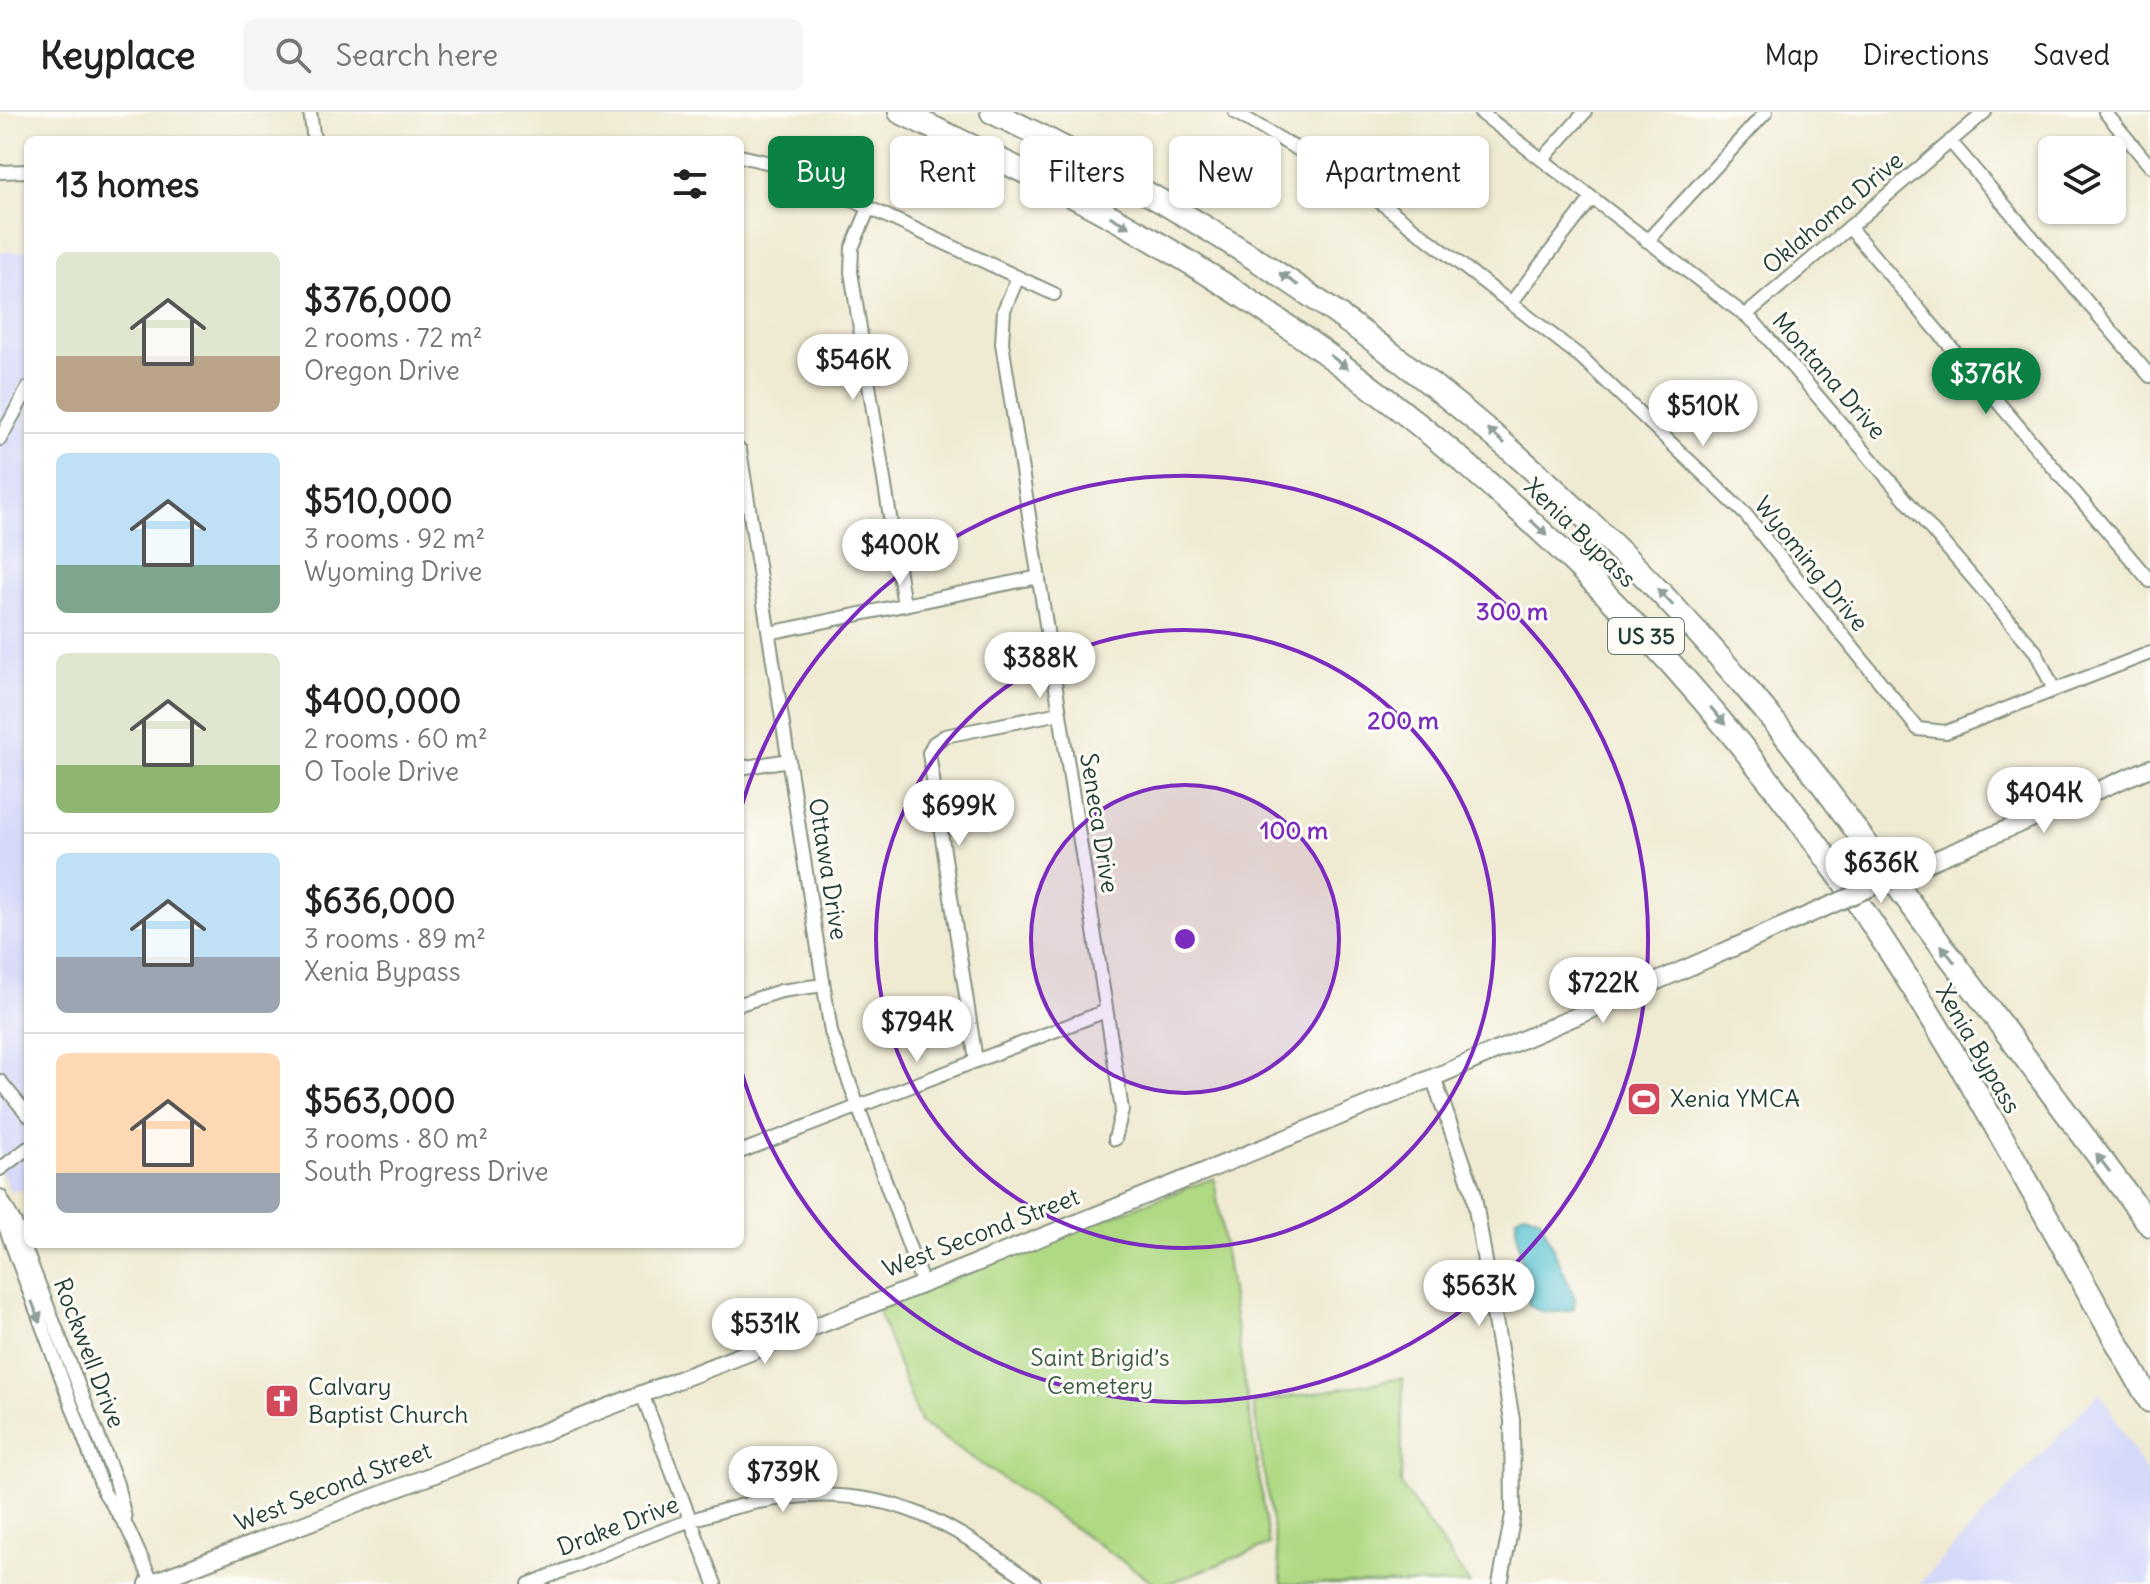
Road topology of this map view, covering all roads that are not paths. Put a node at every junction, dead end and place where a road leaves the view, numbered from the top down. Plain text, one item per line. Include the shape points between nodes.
1 (310, 112) edge
2 (900, 112) edge
3 (992, 112) edge
4 (1235, 112) edge
5 (1480, 112) edge
6 (1585, 112) edge
7 (1766, 112) edge
8 (1985, 112) edge
9 (2105, 112) edge
10 (313, 136) edge
11 (1950, 141) junction
12 (744, 157) edge
13 (1542, 160) junction
14 (768, 162) edge
15 (2150, 166) edge
16 (24, 171) edge
17 (0, 172) edge
18 (1592, 198) junction
19 (869, 208) joint
20 (1849, 227) junction
21 (1647, 241) junction
22 (1018, 277) junction
23 (1054, 294) dead end
24 (1511, 303) junction
25 (1746, 315) junction
26 (2150, 376) edge
27 (24, 395) edge
28 (0, 439) edge
29 (744, 475) edge
30 (1039, 577) junction
31 (2150, 581) edge
32 (904, 605) junction
33 (769, 633) junction
34 (2150, 653) edge
35 (2054, 690) junction
36 (1060, 713) junction
37 (789, 760) junction
38 (744, 767) edge
39 (2150, 768) edge
40 (823, 985) junction
41 (744, 1003) edge
42 (1106, 1011) junction
43 (976, 1061) junction
44 (1433, 1077) junction
45 (0, 1081) edge
46 (856, 1107) junction
47 (24, 1110) edge
48 (1115, 1139) dead end
49 (744, 1150) edge
50 (24, 1151) edge
51 (0, 1169) edge
52 (0, 1196) edge
53 (0, 1213) edge
54 (2150, 1225) edge
55 (24, 1246) edge
56 (25, 1248) edge
57 (922, 1282) junction
58 (642, 1394) junction
59 (2150, 1401) edge
60 (691, 1521) junction
61 (128, 1529) junction
62 (151, 1583) edge
63 (529, 1584) edge
64 (715, 1584) edge
65 (1035, 1584) edge
66 (1500, 1584) edge

1 - 10 street
2 -> 59 highway, Xenia Bypass / US 35 via 1132,229 1288,326 1450,448 1605,592 1768,778 1889,950
54 -> 3 highway, Xenia Bypass / US 35 via 1749,690 1578,509 1455,401 1303,289 1178,209
4 - 24 street, Wyoming Drive via 1359,186
5 - 13 street, Montana Drive
6 - 13 street
7 - 21 street
8 - 11 street, Oklahoma Drive
9 - 15 street
11 - 20 street, Oklahoma Drive
11 - 26 street
12 - 14 street
13 - 18 street, Montana Drive
16 - 17 street
18 - 21 street, Montana Drive
18 - 24 street
19 - 22 street
19 - 32 street via 852,248 851,272
20 - 25 street, Oklahoma Drive
20 - 31 street
21 - 25 street, Montana Drive
22 - 23 street
22 - 30 street, Seneca Drive via 1004,310 1002,343
24 - 35 street, Wyoming Drive via 1582,358 1746,515 1918,729 1946,732
25 - 35 street, Montana Drive via 2036,652
27 - 28 street
29 - 33 street, Ottawa Drive
30 - 32 street
30 - 36 street, Seneca Drive
32 - 33 street
33 - 37 street, Ottawa Drive
34 - 35 street, Wyoming Drive
36 - 42 street, Seneca Drive
36 - 43 street via 945,736 929,753
37 - 38 street
37 - 40 street, Ottawa Drive
39 - 44 main road, West Second Street, bridge
40 - 41 street
40 - 46 street, Ottawa Drive via 833,1043
42 - 43 street
42 - 48 street, Seneca Drive via 1122,1110
43 - 46 street
44 - 57 main road, West Second Street
44 - 66 street via 1473,1191 1512,1420 1513,1515
45 - 47 street
46 - 49 street
46 - 57 street, Ottawa Drive
50 - 51 street
52 - 55 street, Rockwell Drive
53 -> 61 street, Rockwell Drive via 104,1492
56 - 61 street, Rockwell Drive via 111,1469
57 - 58 main road, West Second Street
58 - 60 street
58 - 62 main road, West Second Street
60 - 63 street, Drake Drive
60 - 64 street
60 - 65 street, Drake Drive via 775,1497 865,1498 935,1520
61 - 62 street, Rockwell Drive

